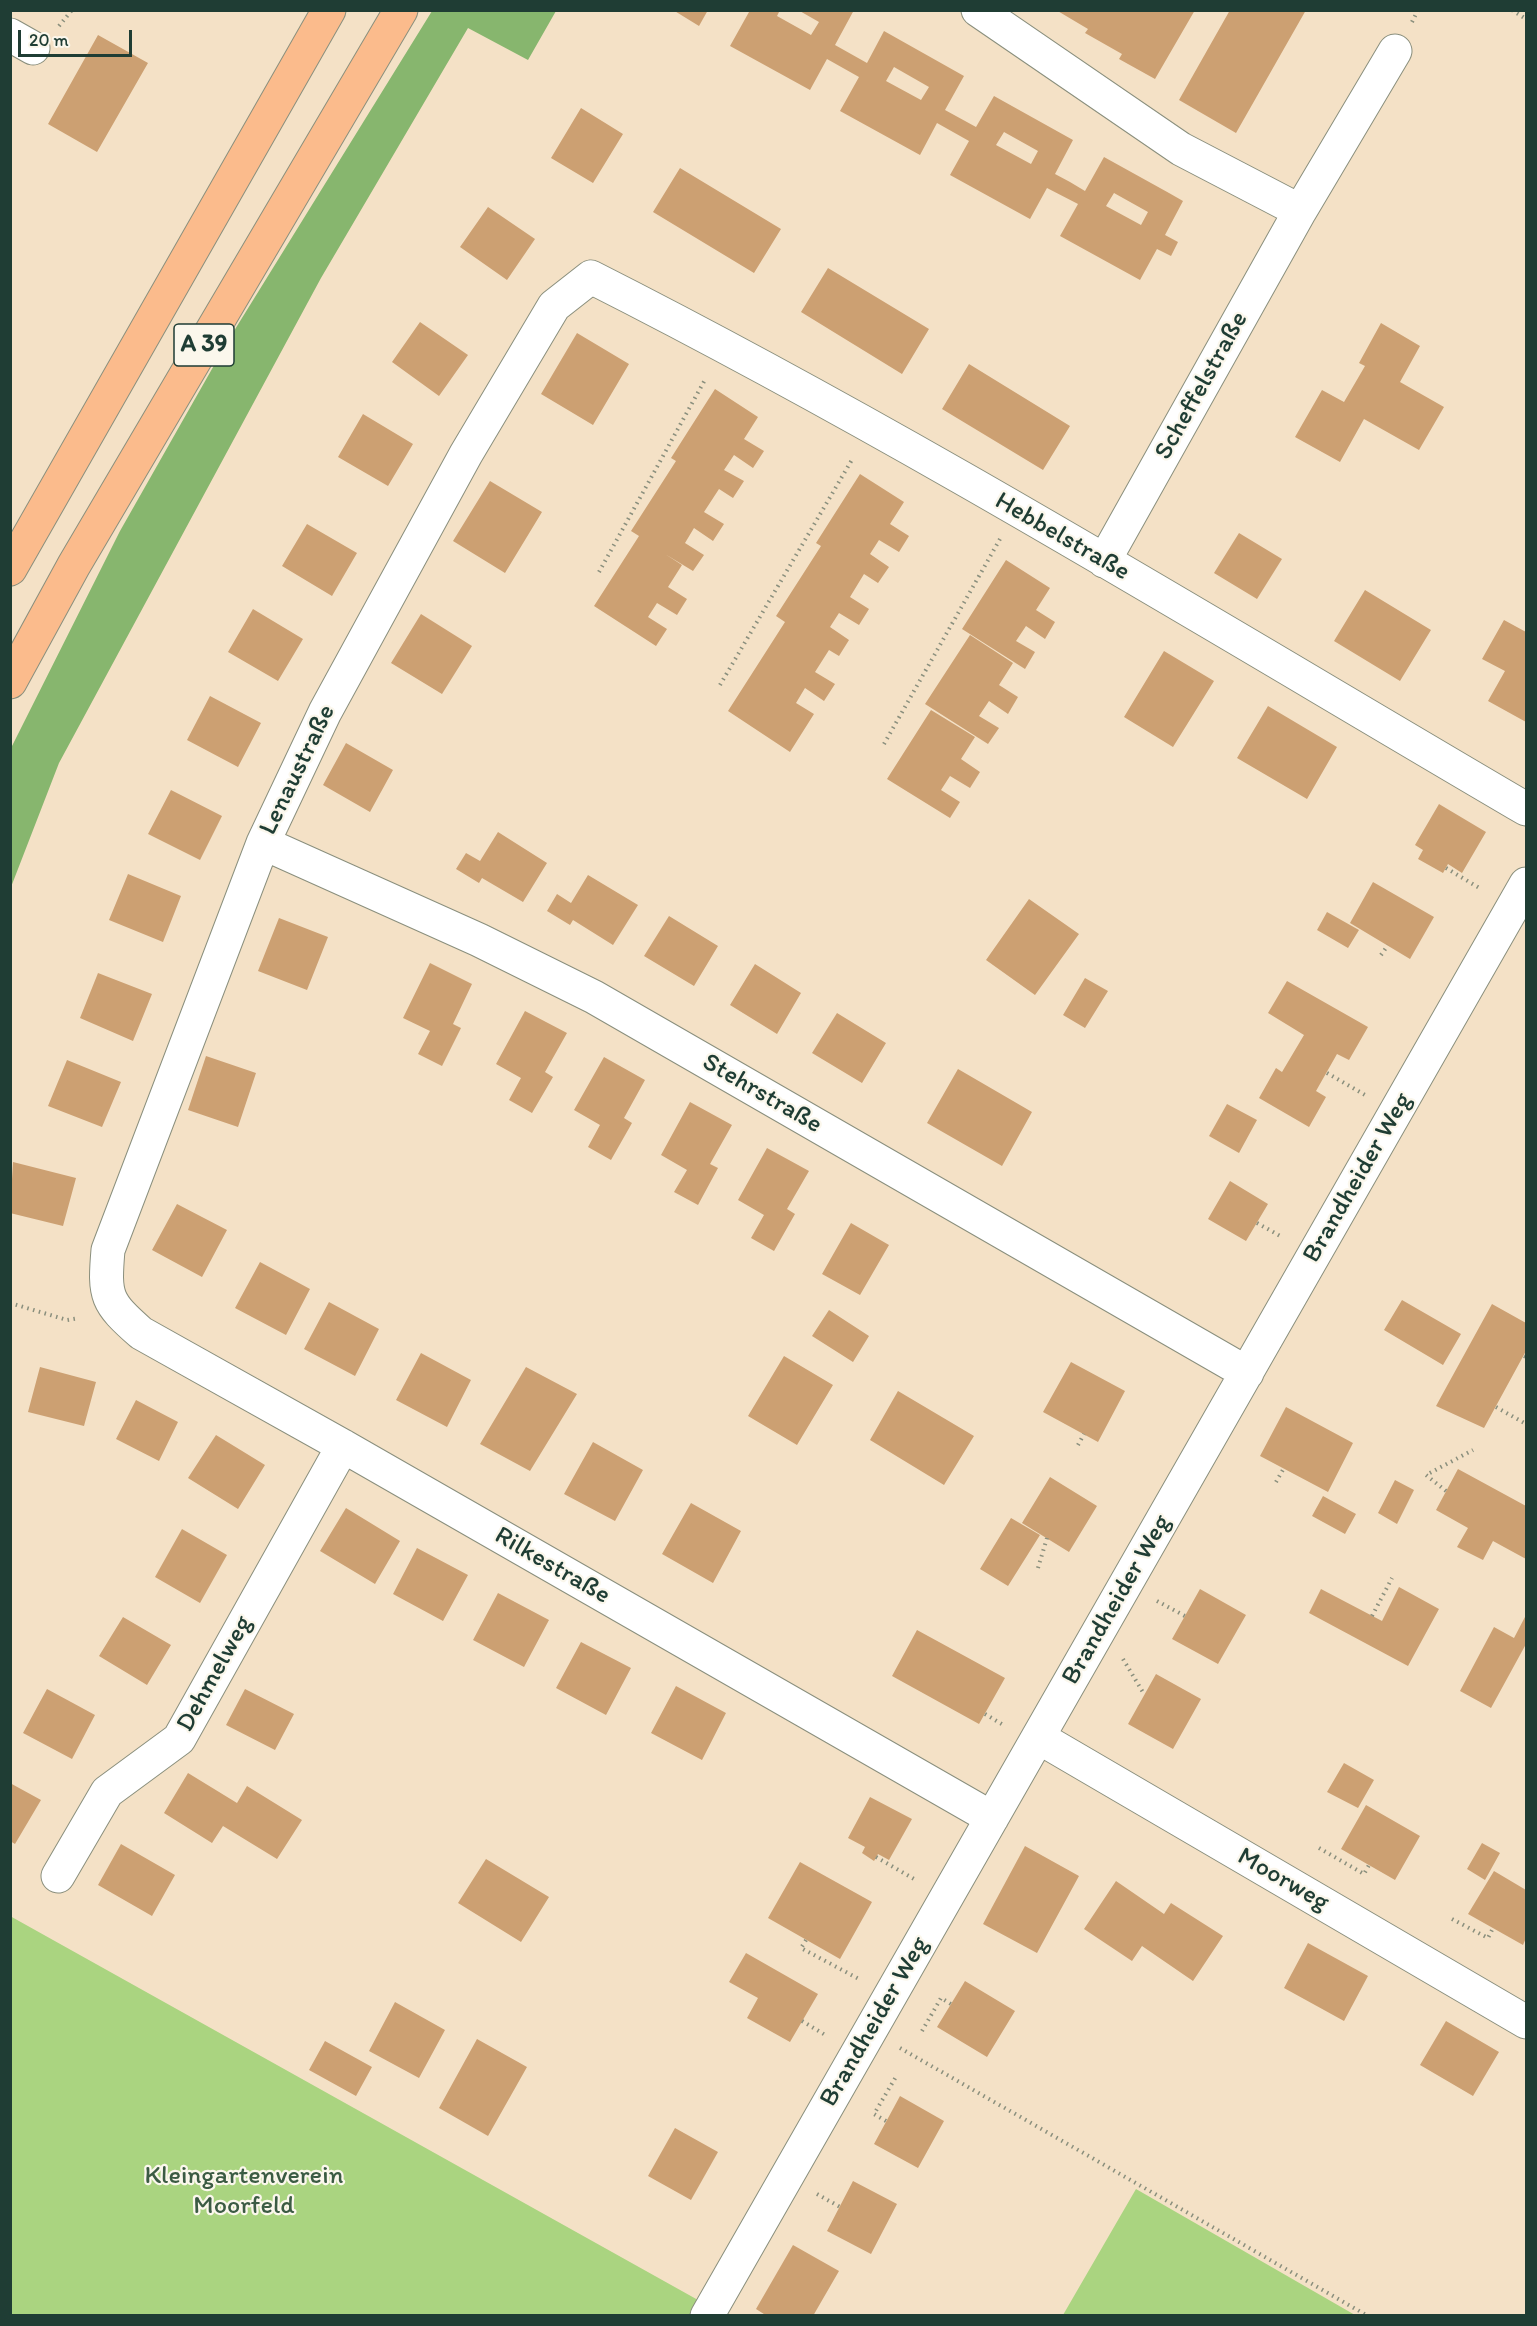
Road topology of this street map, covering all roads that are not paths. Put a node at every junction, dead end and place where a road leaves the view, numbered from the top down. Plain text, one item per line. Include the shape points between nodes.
1 (329, 10) edge
2 (401, 10) edge
3 (978, 10) edge
4 (1395, 51) dead end
5 (1300, 211) junction
6 (591, 277) joint
7 (1104, 561) junction
8 (10, 569) edge
9 (10, 682) edge
10 (1527, 809) edge
11 (263, 843) junction
12 (1527, 885) edge
13 (115, 1310) joint
14 (1247, 1373) junction
15 (343, 1446) junction
16 (1038, 1737) junction
17 (992, 1818) junction
18 (58, 1876) dead end
19 (1527, 2022) edge
20 (707, 2316) edge

1 - 8 highway, A 39
2 - 9 highway, A 39 via 74,565
3 - 5 street via 1181,148
4 - 5 street, Scheffelstraße
5 - 7 street, Scheffelstraße
6 - 7 street, Hebbelstraße via 724,344
6 - 11 street, Lenaustraße via 554,306 466,453 325,712
7 - 10 street, Hebbelstraße
11 - 13 street, Lenaustraße via 108,1250 105,1285
11 - 14 street, Stehrstraße via 479,940 594,997
12 - 14 street, Brandheider Weg
13 - 15 street, Rilkestraße via 141,1333
14 - 16 street, Brandheider Weg
15 - 17 street, Rilkestraße
15 - 18 street, Dehmelweg via 179,1739 107,1792
16 - 17 street, Brandheider Weg
16 - 19 street, Moorweg
17 - 20 street, Brandheider Weg

